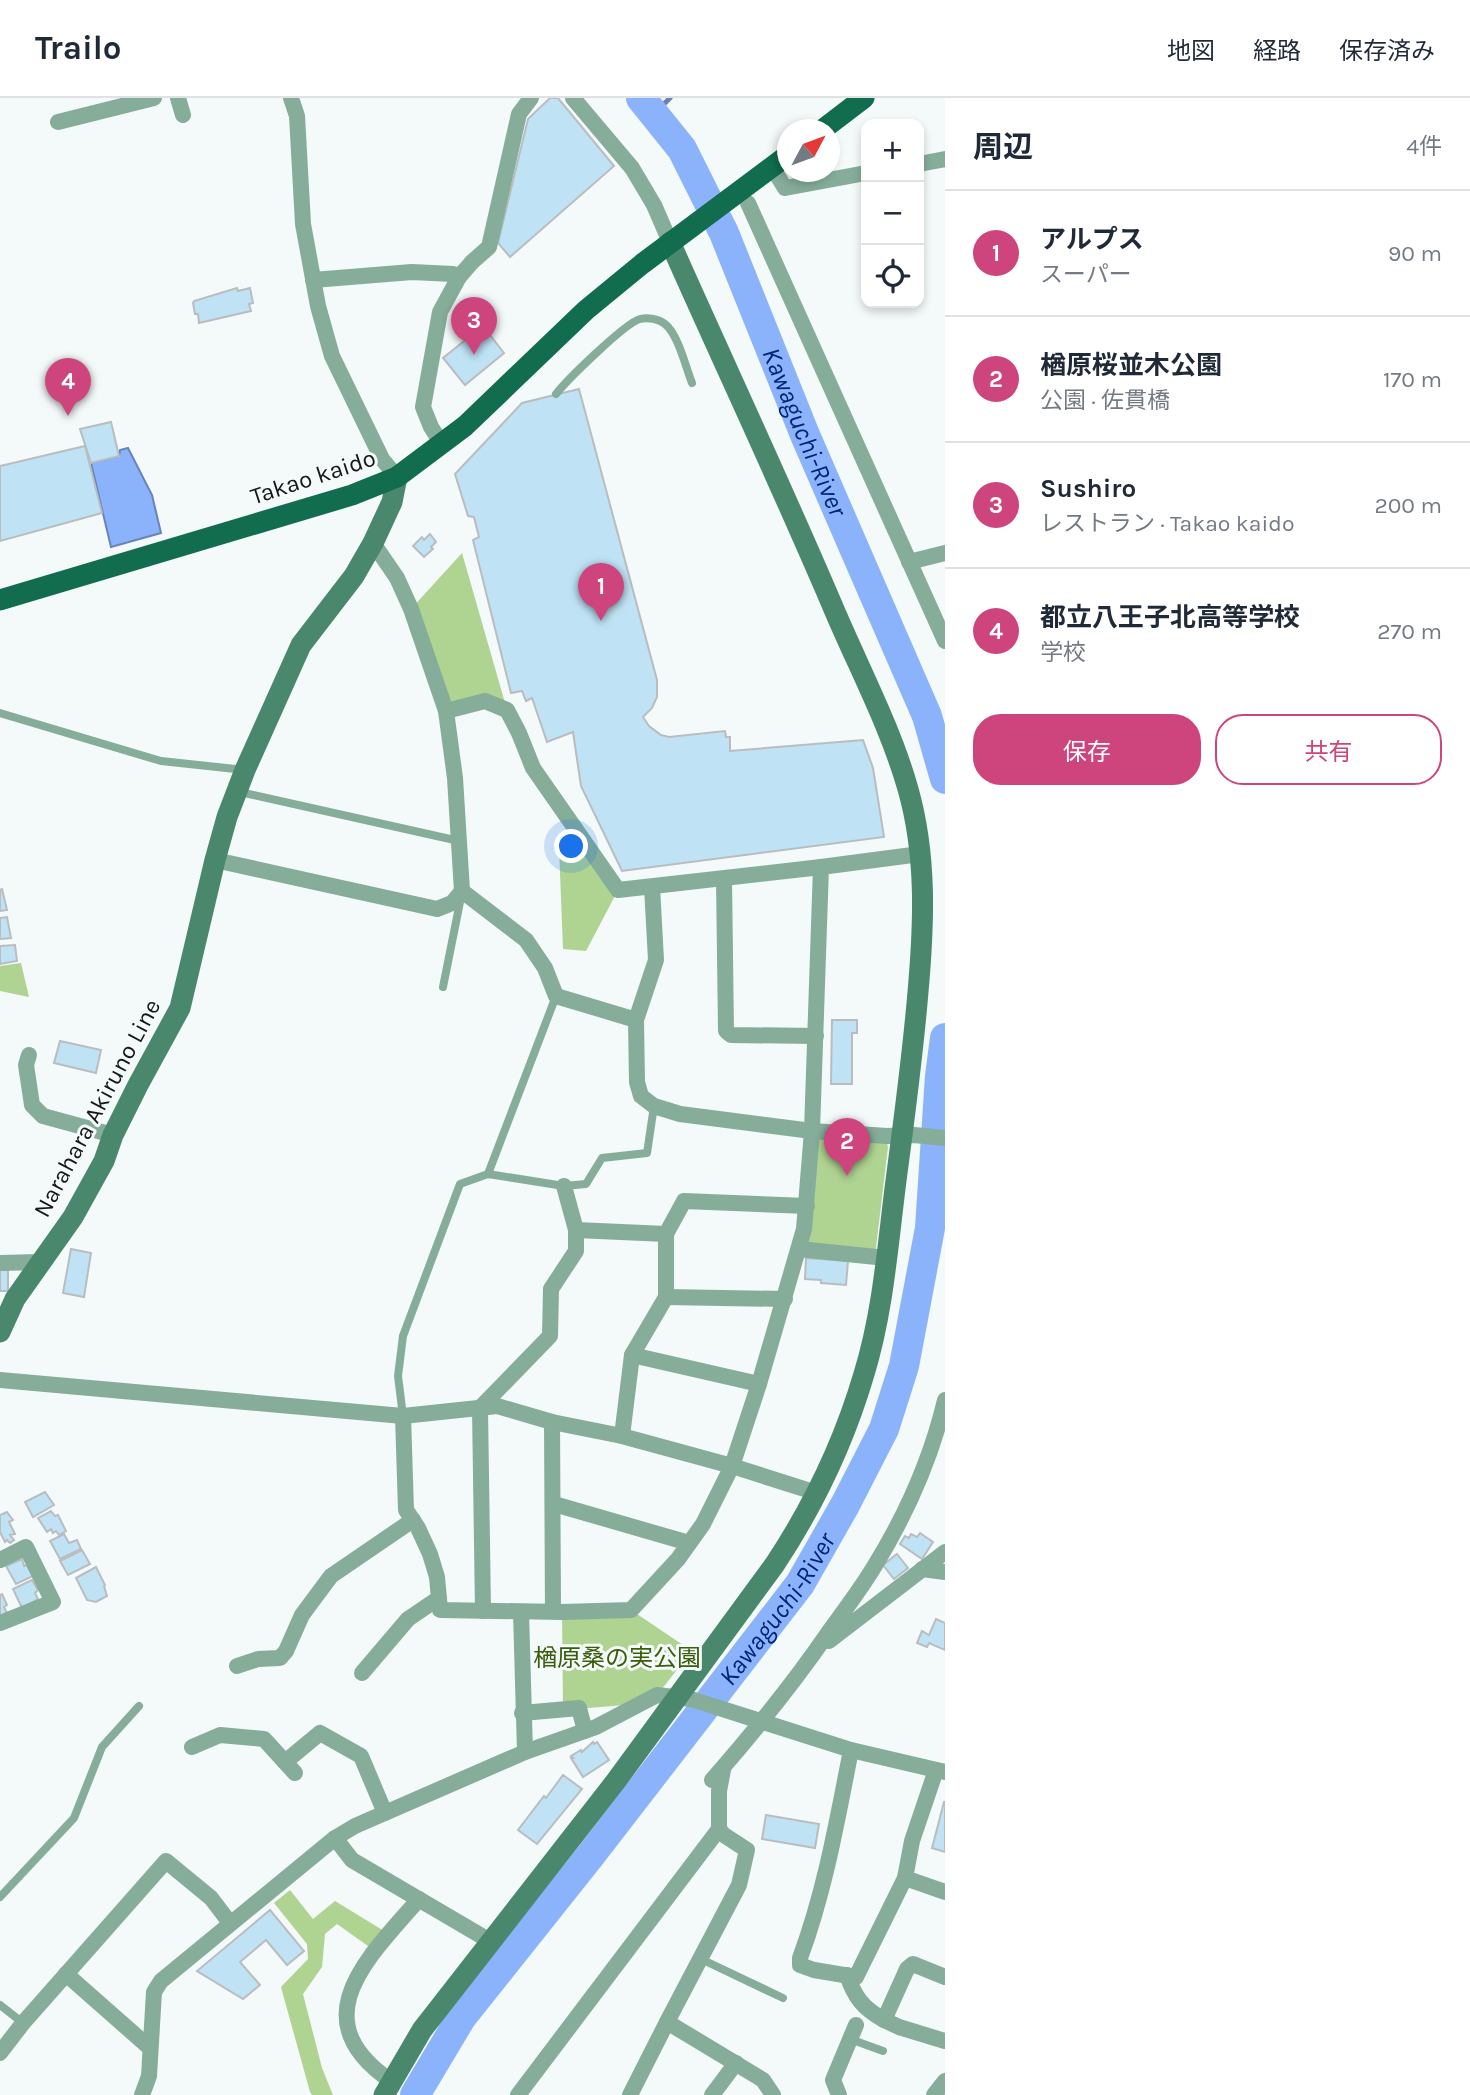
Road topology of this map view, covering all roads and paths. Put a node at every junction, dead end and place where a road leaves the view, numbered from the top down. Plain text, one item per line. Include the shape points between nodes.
1 (154, 98) edge
2 (178, 98) edge
3 (291, 98) edge
4 (531, 98) edge
5 (573, 98) edge
6 (864, 98) edge
7 (183, 115) dead end
8 (836, 119) edge
9 (58, 122) dead end
10 (945, 159) edge
11 (924, 163) edge
12 (777, 164) edge
13 (861, 174) edge
14 (840, 178) edge
15 (784, 182) edge
16 (817, 182) edge
17 (741, 199) junction
18 (678, 236) junction
19 (459, 277) junction
20 (313, 279) junction
21 (692, 383) dead end
22 (556, 394) dead end
23 (442, 444) junction
24 (397, 477) junction
25 (373, 543) junction
26 (945, 553) edge
27 (909, 562) junction
28 (0, 600) edge
29 (945, 641) edge
30 (446, 711) junction
31 (0, 713) edge
32 (245, 770) junction
33 (237, 791) junction
34 (460, 841) junction
35 (920, 853) junction
36 (215, 860) junction
37 (821, 867) junction
38 (724, 880) junction
39 (652, 887) junction
40 (463, 891) junction
41 (443, 987) dead end
42 (556, 996) junction
43 (636, 1020) junction
44 (816, 1037) junction
45 (29, 1055) dead end
46 (653, 1106) junction
47 (812, 1131) junction
48 (113, 1135) junction
49 (910, 1136) junction
50 (945, 1138) edge
51 (488, 1174) junction
52 (564, 1186) junction
53 (807, 1206) junction
54 (576, 1230) junction
55 (666, 1234) junction
56 (799, 1249) junction
57 (886, 1258) junction
58 (40, 1262) junction
59 (0, 1263) edge
60 (666, 1297) junction
61 (785, 1299) junction
62 (0, 1332) edge
63 (632, 1355) junction
64 (0, 1380) edge
65 (759, 1384) junction
66 (945, 1400) edge
67 (480, 1408) junction
68 (402, 1416) junction
69 (552, 1422) junction
70 (622, 1436) junction
71 (732, 1466) junction
72 (817, 1493) junction
73 (554, 1504) junction
74 (413, 1520) junction
75 (689, 1543) junction
76 (945, 1552) edge
77 (0, 1560) edge
78 (922, 1569) junction
79 (945, 1572) edge
80 (439, 1598) junction
81 (483, 1611) junction
82 (553, 1611) junction
83 (521, 1612) junction
84 (0, 1623) edge
85 (816, 1651) junction
86 (237, 1665) dead end
87 (362, 1673) dead end
88 (684, 1698) junction
89 (139, 1706) dead end
90 (522, 1713) junction
91 (757, 1720) junction
92 (585, 1731) junction
93 (192, 1747) dead end
94 (850, 1750) junction
95 (525, 1752) junction
96 (724, 1766) junction
97 (941, 1771) edge
98 (712, 1780) dead end
99 (385, 1812) junction
100 (719, 1829) junction
101 (335, 1838) junction
102 (905, 1878) junction
103 (945, 1892) edge
104 (0, 1896) edge
105 (419, 1899) junction
106 (230, 1923) junction
107 (490, 1941) junction
108 (701, 1959) junction
109 (66, 1975) junction
110 (847, 1976) junction
111 (945, 1977) edge
112 (783, 1998) dead end
113 (0, 2005) edge
114 (884, 2020) junction
115 (667, 2022) junction
116 (23, 2023) junction
117 (853, 2032) joint
118 (945, 2041) edge
119 (150, 2048) junction
120 (883, 2051) dead end
121 (0, 2053) edge
122 (736, 2063) junction
123 (945, 2081) edge
124 (388, 2088) edge
125 (142, 2095) edge
126 (518, 2095) edge
127 (630, 2095) edge
128 (712, 2095) edge
129 (773, 2095) edge
130 (839, 2095) edge
131 (934, 2095) edge

1 - 9 street
2 - 7 street
3 - 20 street via 297,116 303,224
4 - 19 street via 519,114 489,247
5 - 18 street via 632,168
6 - 8 main road
10 - 11 street
12 - 17 main road
13 - 14 street
15 - 16 street via 785,188
17 - 18 main road, Takao kaido
17 - 27 street
18 - 23 main road, Takao kaido via 586,310 499,396
18 - 35 street via 892,744 908,791
19 - 20 street via 412,272
19 - 23 street via 440,312 423,407
20 - 24 street via 332,356 382,459
21 - 22 lane via 667,325 641,318 623,329
23 - 24 main road, Takao kaido
24 - 25 street, Narahara Akiruno Line via 392,502
24 - 28 main road, Takao kaido via 352,495
25 - 30 street via 411,609
25 - 32 street, Narahara Akiruno Line via 354,576 301,645
26 - 27 street
27 - 29 street
30 - 34 street
30 - 39 street via 485,701 507,710 533,768 618,890
31 - 32 lane via 161,761
32 - 33 street, Narahara Akiruno Line
33 - 34 lane
33 - 36 street, Narahara Akiruno Line
34 - 40 street
35 - 37 street
35 - 49 street via 923,928
36 - 40 street via 437,909 452,903
36 - 48 street, Narahara Akiruno Line via 180,1008
37 - 38 street
37 - 44 street
38 - 39 street
38 - 44 street via 726,1031 731,1035
39 - 43 street via 656,960
40 - 41 lane
40 - 42 street via 526,940 545,968
42 - 43 street
42 - 51 lane
43 - 46 street via 637,1082 641,1096
44 - 47 street
45 - 48 street via 26,1065 32,1105 43,1116
46 - 47 street via 680,1114
46 - 52 lane via 647,1153 602,1158 586,1184
47 - 49 street
47 - 53 street
48 - 58 street, Narahara Akiruno Line via 73,1217
49 - 50 street
49 - 57 street
51 - 52 lane
51 - 68 lane via 460,1184 402,1336 398,1376
52 - 54 street
53 - 55 street via 684,1200
53 - 56 street
54 - 55 street
54 - 67 street via 576,1251 551,1289 550,1336
55 - 60 street
56 - 57 street
56 - 61 street
57 - 72 street via 866,1369
58 - 59 street
58 - 62 street, Narahara Akiruno Line
60 - 61 street
60 - 63 street
61 - 65 street
63 - 65 street
63 - 70 street
64 - 68 street
65 - 71 street
66 - 85 street via 929,1454 895,1531
67 - 68 street
67 - 69 street via 497,1406
67 - 81 street
68 - 74 street via 406,1510
69 - 70 street
69 - 73 street
70 - 71 street
71 - 72 street
71 - 75 street
72 - 88 street
73 - 75 street
73 - 82 street
74 - 80 street via 437,1577
74 - 86 street via 331,1576 302,1615 280,1658
75 - 82 street via 631,1610
76 - 78 street
77 - 84 street via 26,1547 53,1602
78 - 79 street
78 - 85 street
80 - 81 street via 440,1610
80 - 87 street via 408,1619
81 - 83 street
82 - 83 street
83 - 90 street
85 - 91 street
88 - 91 street
88 - 92 street via 657,1695
88 - 107 street
89 - 104 lane via 102,1747 74,1818
90 - 92 street via 579,1709
90 - 95 street
91 - 94 street
91 - 96 street
92 - 95 street
93 - 99 street via 220,1735 264,1739 290,1768 320,1733 362,1756
94 - 97 street
94 - 110 street via 830,1857 800,1958 800,1965 807,1968
95 - 99 street
96 - 98 street
96 - 100 street
97 - 102 street via 912,1841
99 - 101 street
100 - 108 street via 747,1850 739,1885
100 - 126 street
101 - 105 street via 352,1860
101 - 106 street
102 - 103 street
102 - 110 street via 856,1977
105 - 107 street
105 - 124 street via 360,1969 347,2003 353,2040
106 - 109 street via 211,1898 166,1861
106 - 119 street via 153,1992
107 - 124 street via 422,2030
108 - 112 lane
108 - 115 street
109 - 116 street
109 - 119 street
110 - 114 street via 868,2011
111 - 114 street via 913,1964
113 - 116 lane
114 - 118 street
115 - 122 street
115 - 127 street
116 - 121 street
117 - 120 lane
117 - 130 street via 833,2080
119 - 125 street via 149,2076
122 - 128 street
122 - 129 street via 763,2080
123 - 131 street

